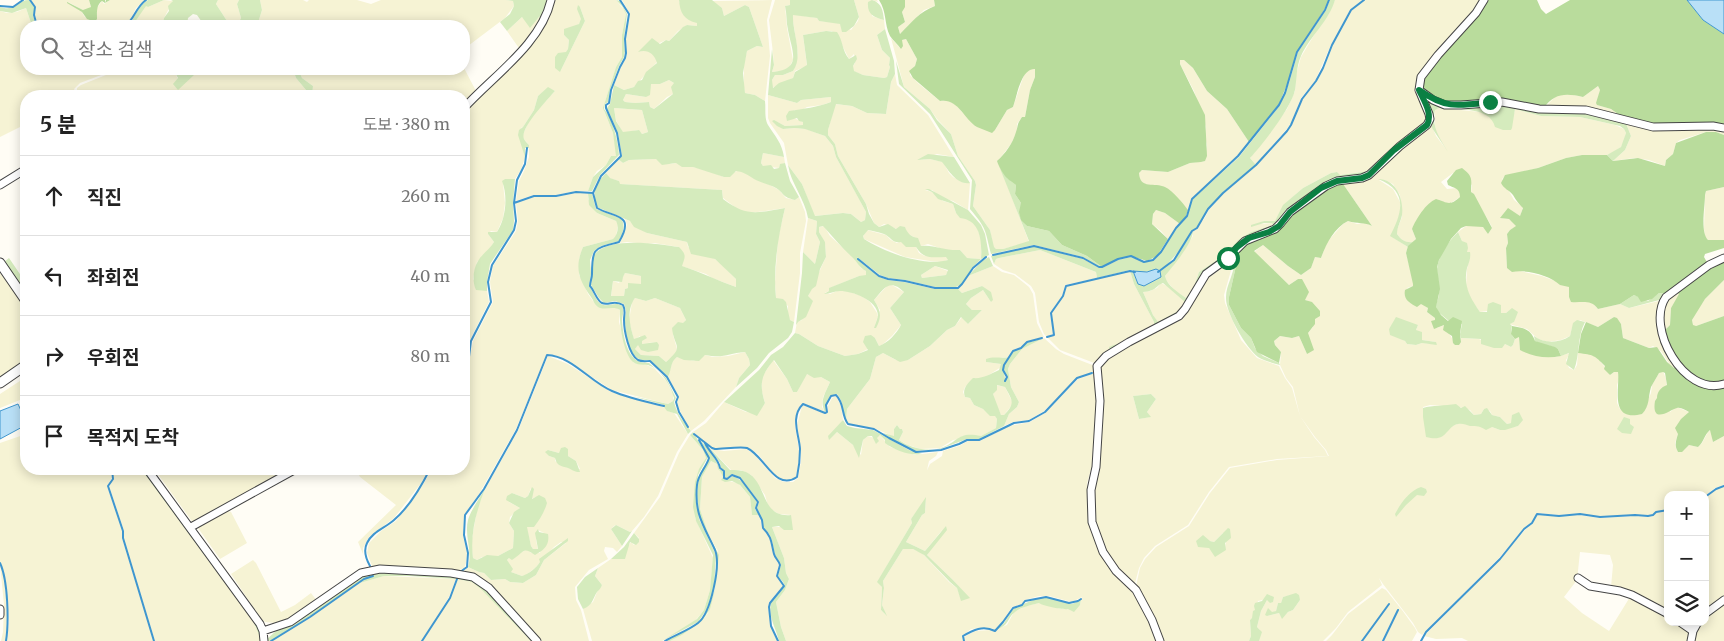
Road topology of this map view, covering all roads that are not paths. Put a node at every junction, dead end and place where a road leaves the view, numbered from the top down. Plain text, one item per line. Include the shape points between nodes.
1 (551, 0) edge
2 (1484, 0) edge
3 (1419, 90) junction
4 (470, 101) edge
5 (1724, 128) edge
6 (20, 173) edge
7 (0, 185) edge
8 (1724, 258) edge
9 (0, 263) edge
10 (20, 292) edge
11 (20, 369) edge
12 (0, 383) edge
13 (1724, 384) edge
14 (152, 475) edge
15 (285, 475) edge
16 (191, 527) junction
17 (1578, 578) dead end
18 (1724, 600) edge
19 (0, 609) edge
20 (1709, 611) edge
21 (1664, 612) edge
22 (0, 614) edge
23 (1686, 626) edge
24 (1696, 626) edge
25 (263, 631) junction
26 (1693, 631) junction
27 (264, 641) edge
28 (537, 641) edge
29 (1160, 641) edge
30 (1691, 641) edge

1 - 4 street via 547,15 522,52
2 - 3 street via 1428,67 1421,77
3 - 5 street via 1445,104 1502,102 1540,109 1586,110 1653,127
3 - 29 street via 1430,119 1423,129 1394,150 1369,175 1326,186 1290,212 1274,229 1245,241 1206,274 1179,316 1135,338 1106,356 1097,366 1100,401 1096,467 1090,490 1092,522 1103,552 1116,571 1136,590
6 - 7 street
8 - 13 street via 1666,296 1661,316 1664,340 1679,367 1697,382
9 - 10 street
11 - 12 street
14 - 16 street
15 - 16 street
16 - 25 street
17 - 21 street via 1590,586 1610,588 1632,596
18 - 20 street
19 - 22 street
23 - 26 street
24 - 26 street
25 - 27 street
25 - 28 street via 290,622 361,573 380,569 473,577 489,588
26 - 30 street

